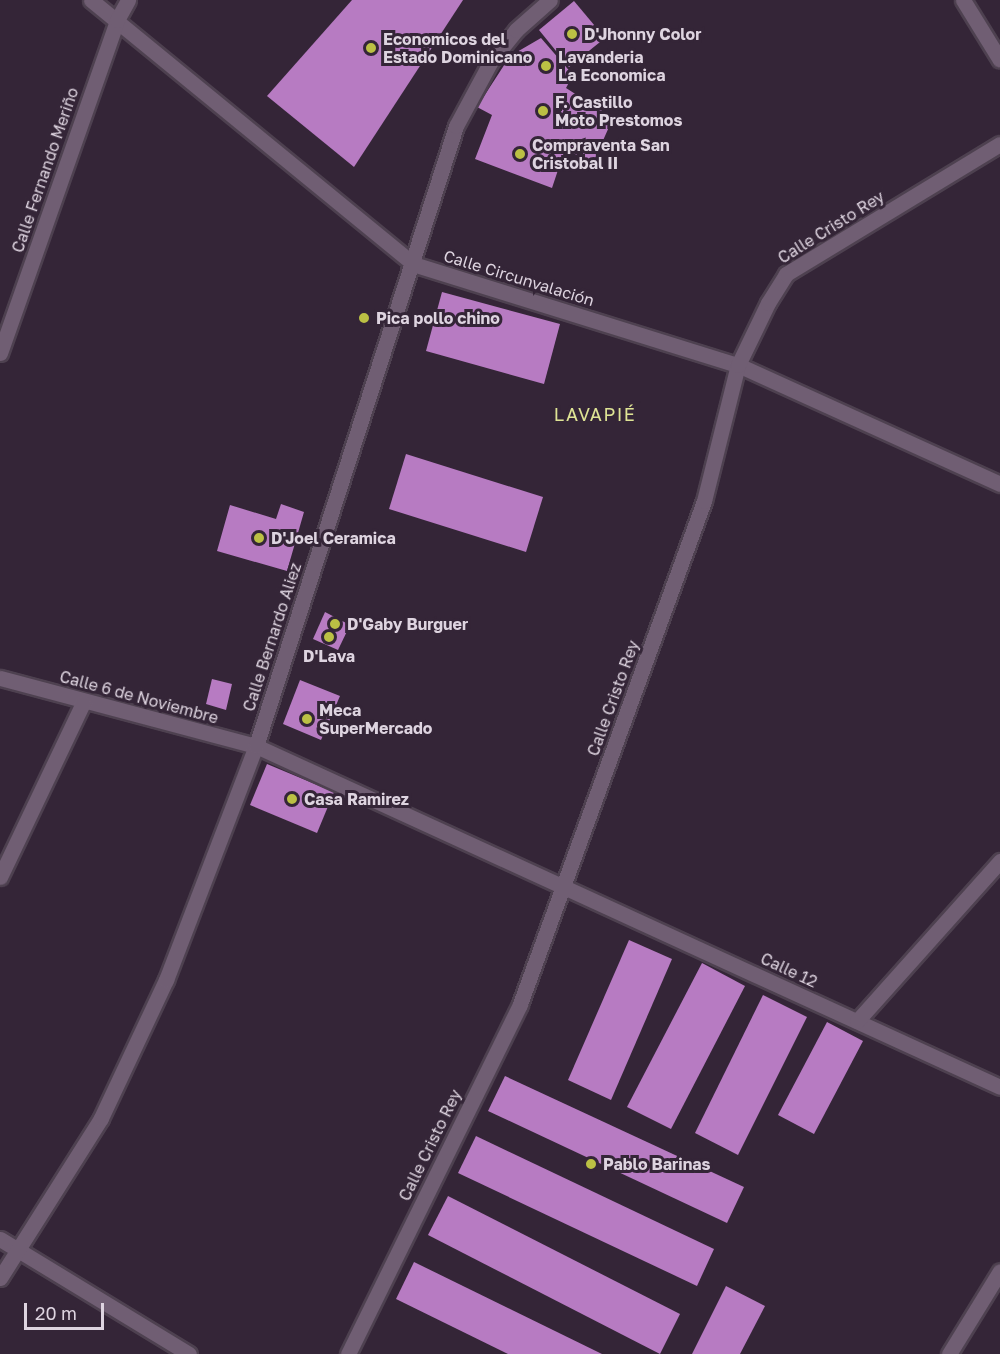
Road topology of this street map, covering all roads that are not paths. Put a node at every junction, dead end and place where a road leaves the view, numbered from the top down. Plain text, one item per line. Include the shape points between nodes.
1 (91, 0) edge
2 (128, 0) edge
3 (963, 0) edge
4 (543, 2) edge
5 (117, 20) junction
6 (1000, 60) edge
7 (1000, 144) edge
8 (412, 264) junction
9 (0, 353) edge
10 (738, 365) junction
11 (1000, 484) edge
12 (0, 678) edge
13 (83, 703) junction
14 (256, 746) junction
15 (1000, 861) edge
16 (0, 877) edge
17 (564, 886) junction
18 (858, 1021) junction
19 (1000, 1087) edge
20 (0, 1239) edge
21 (17, 1252) junction
22 (1000, 1271) edge
23 (0, 1278) edge
24 (189, 1354) edge
25 (348, 1354) edge
26 (949, 1354) edge

1 - 5 street, Calle Circunvalación
2 - 5 street, Calle Fernando Meriño
3 - 6 street
4 - 8 street, Calle Bernardo Aliez via 491,61 456,126
5 - 8 street, Calle Circunvalación
5 - 9 street, Calle Fernando Meriño
7 - 10 street, Calle Cristo Rey via 786,274
8 - 10 street, Calle Circunvalación
8 - 14 street, Calle Bernardo Aliez
10 - 11 street, Calle Circunvalación
10 - 17 street, Calle Cristo Rey via 704,501
12 - 13 street, Calle 6 de Noviembre
13 - 14 street, Calle 6 de Noviembre
13 - 16 street
14 - 17 street, Calle 6 de Noviembre
14 - 21 street, Calle Bernardo Aliez via 165,980 101,1118
15 - 18 street
17 - 18 street, Calle 12
17 - 25 street, Calle Cristo Rey via 520,1004
18 - 19 street, Calle 12
20 - 21 street
21 - 23 street, Calle Bernardo Aliez
21 - 24 street
22 - 26 street

